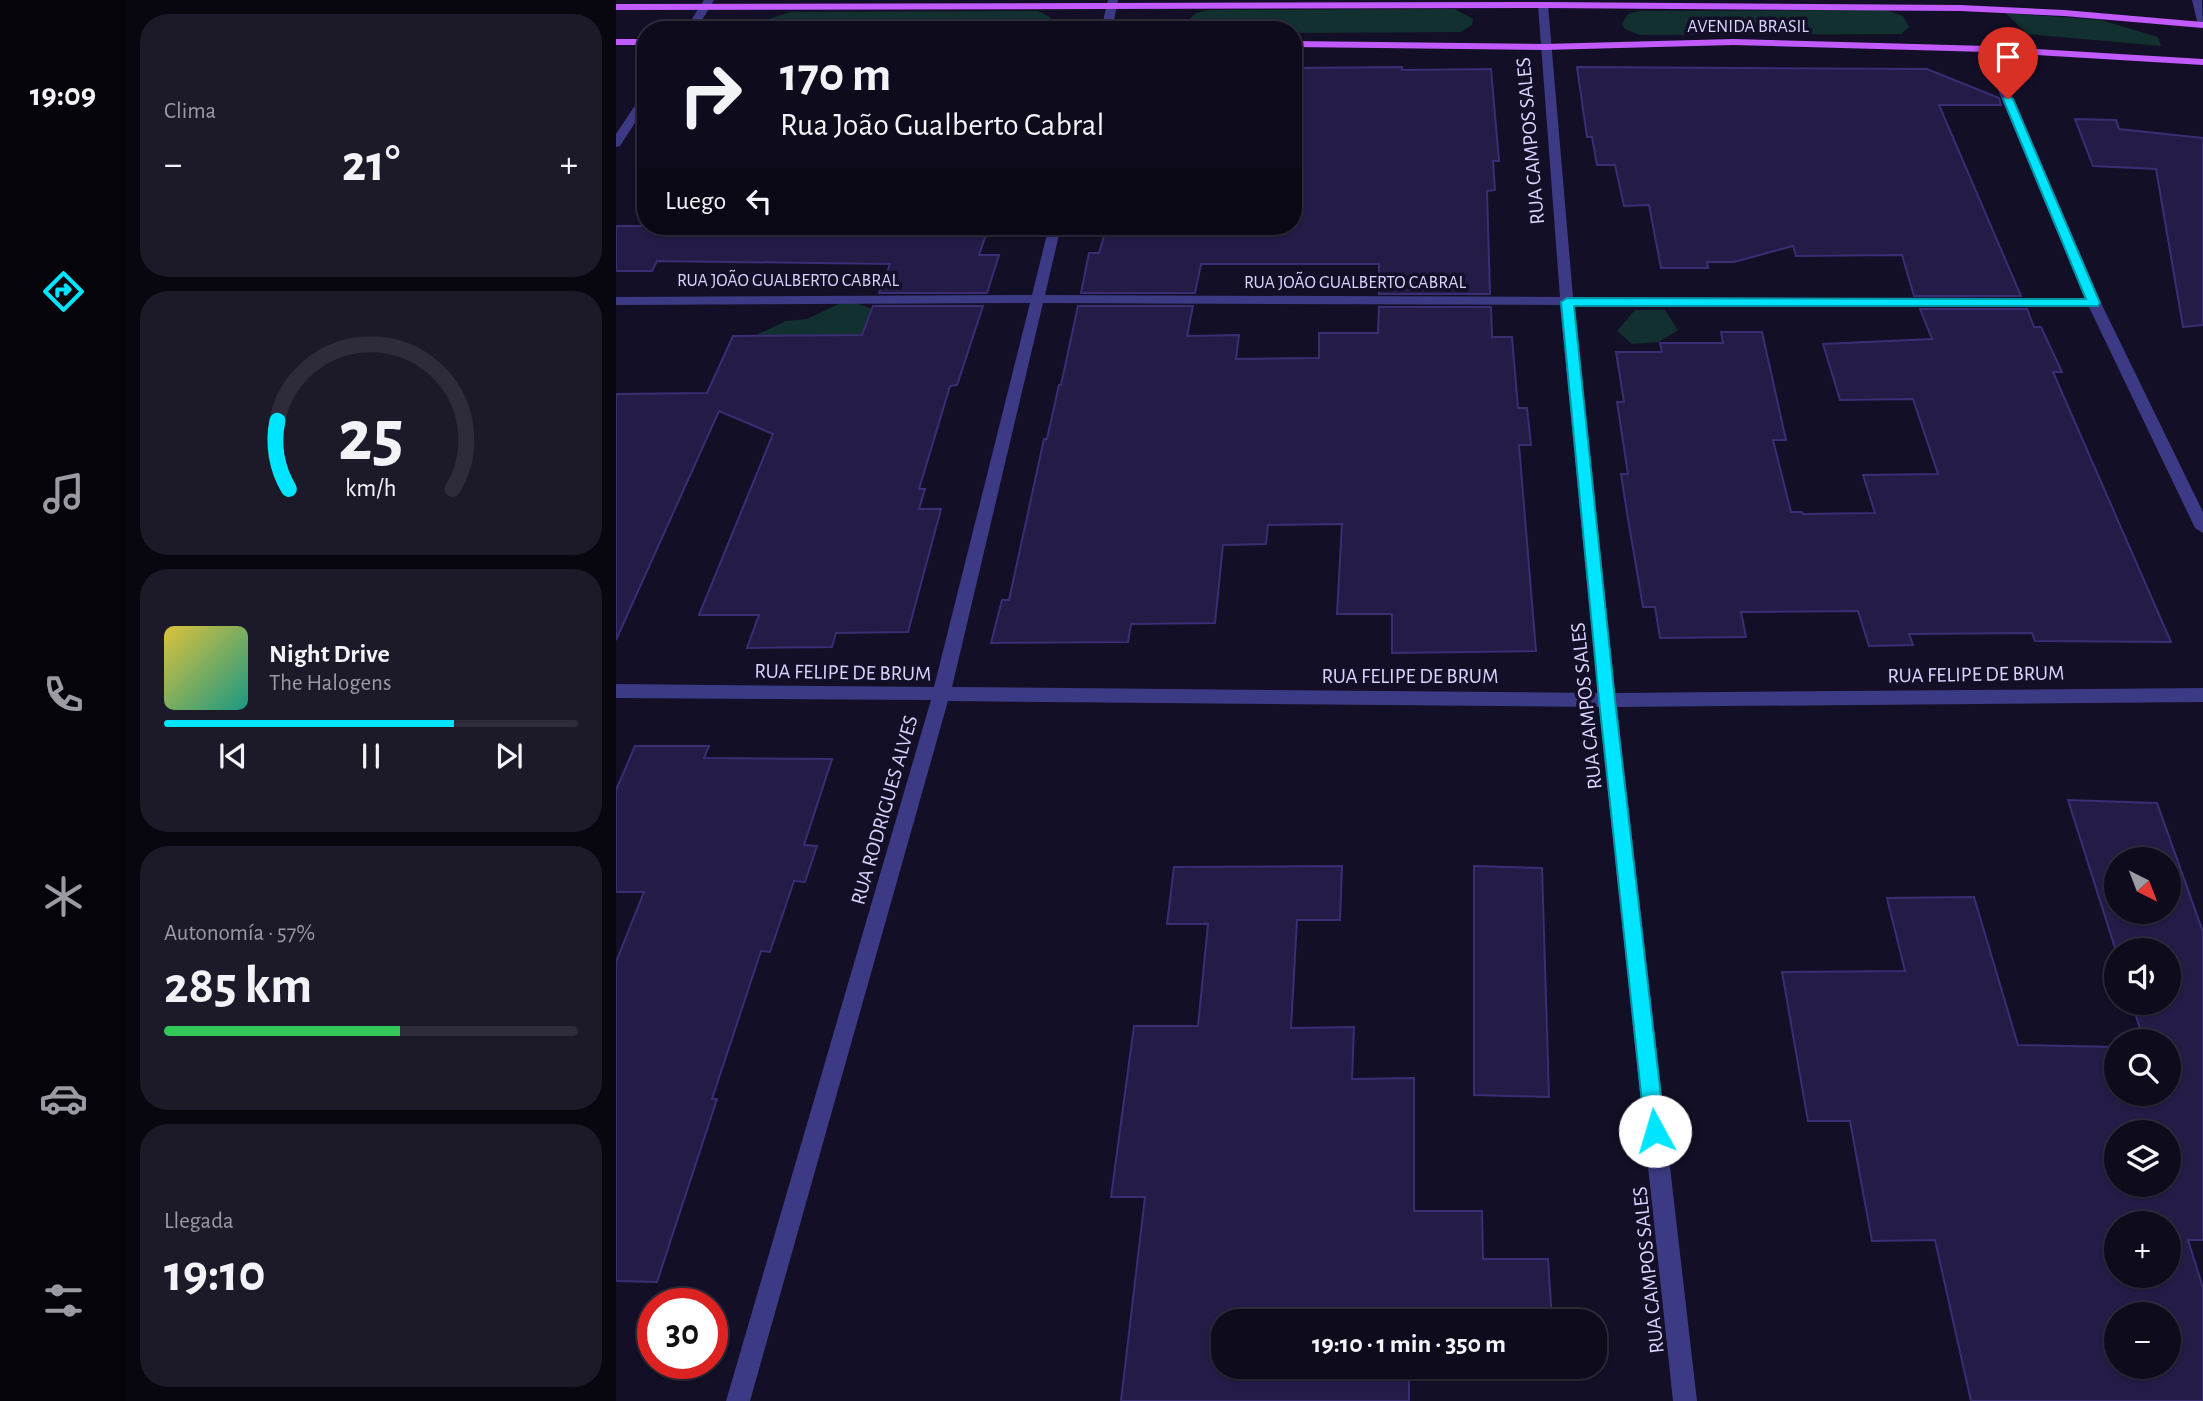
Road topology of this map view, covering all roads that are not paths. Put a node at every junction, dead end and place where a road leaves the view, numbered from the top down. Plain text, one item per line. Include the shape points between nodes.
1 (2197, 0) edge
2 (1489, 2) edge
3 (707, 3) edge
4 (1112, 4) edge
5 (1543, 5) junction
6 (616, 7) edge
7 (696, 21) edge
8 (2203, 25) edge
9 (616, 42) edge
10 (637, 42) edge
11 (1302, 44) edge
12 (1544, 47) junction
13 (1987, 48) junction
14 (2203, 62) edge
15 (637, 111) edge
16 (616, 143) edge
17 (1053, 235) edge
18 (1036, 299) junction
19 (616, 301) edge
20 (1567, 302) junction
21 (2094, 303) junction
22 (2203, 528) edge
23 (616, 691) edge
24 (2203, 695) edge
25 (941, 696) junction
26 (1607, 700) junction
27 (738, 1401) edge
28 (1685, 1401) edge

1 - 8 street
2 - 4 main road, AVENIDA BRASIL
2 - 5 main road, AVENIDA BRASIL
3 - 4 main road, AVENIDA BRASIL
3 - 6 main road, AVENIDA BRASIL
3 - 7 street
5 - 8 main road, AVENIDA BRASIL via 1960,8
5 - 12 street, RUA CAMPOS SALES
9 - 10 main road
11 - 12 main road, AVENIDA BRASIL
12 - 13 main road, AVENIDA BRASIL via 1733,42
12 - 20 street, RUA CAMPOS SALES
13 - 14 main road, AVENIDA BRASIL
13 - 21 street
15 - 16 street
17 - 18 street, RUA RODRIGUES ALVES
18 - 19 street, RUA JOÃO GUALBERTO CABRAL
18 - 20 street, RUA JOÃO GUALBERTO CABRAL
18 - 25 street, RUA RODRIGUES ALVES
20 - 21 street, RUA JOÃO GUALBERTO CABRAL
20 - 26 street, RUA CAMPOS SALES
21 - 22 street
23 - 25 street, RUA FELIPE DE BRUM
24 - 26 street, RUA FELIPE DE BRUM
25 - 26 street, RUA FELIPE DE BRUM
25 - 27 street, RUA RODRIGUES ALVES
26 - 28 street, RUA CAMPOS SALES

